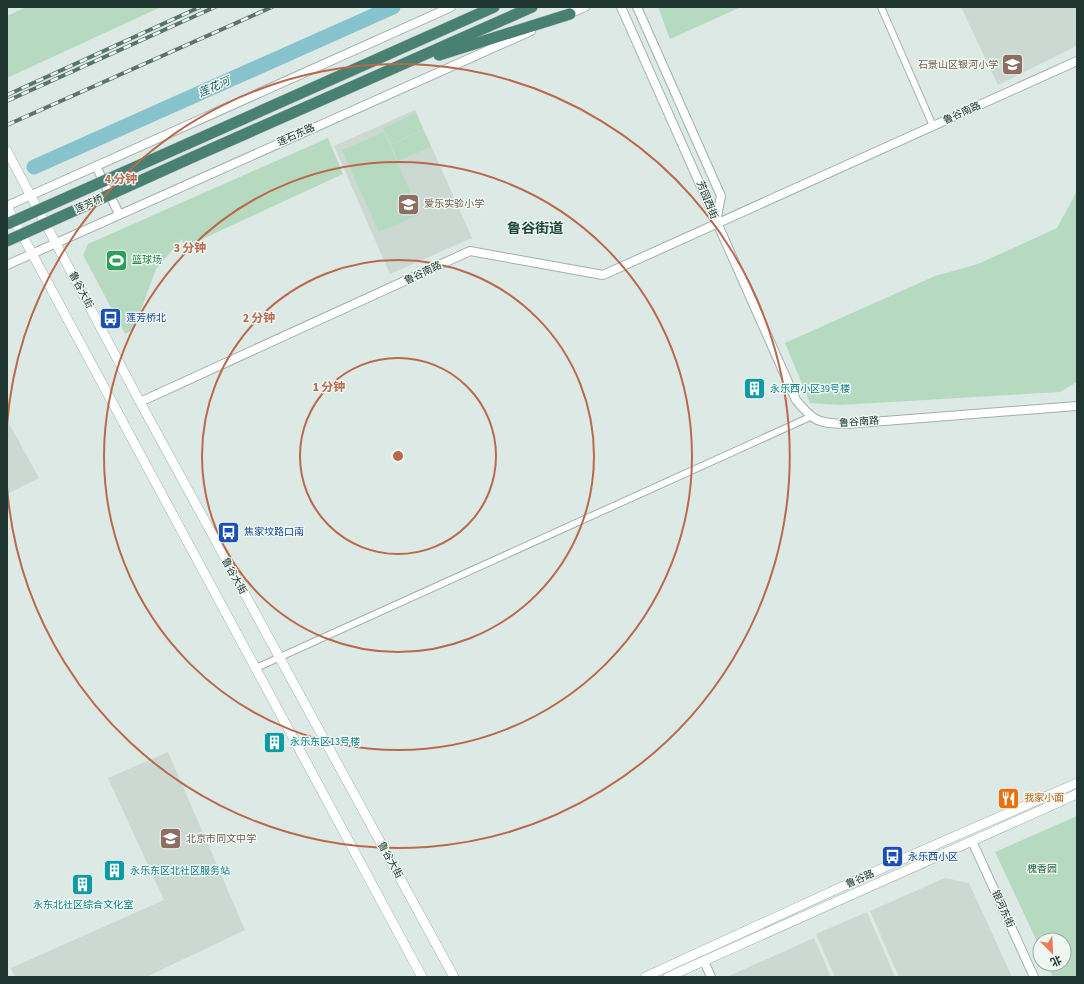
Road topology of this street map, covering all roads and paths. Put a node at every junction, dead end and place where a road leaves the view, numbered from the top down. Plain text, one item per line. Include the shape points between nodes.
1 (450, 7) edge
2 (494, 7) edge
3 (532, 7) edge
4 (585, 7) edge
5 (621, 7) edge
6 (637, 7) edge
7 (881, 7) edge
8 (570, 14) junction
9 (1077, 61) edge
10 (389, 70) junction
11 (933, 126) junction
12 (7, 151) edge
13 (96, 166) junction
14 (30, 196) junction
15 (7, 206) edge
16 (119, 214) junction
17 (716, 223) junction
18 (7, 224) edge
19 (7, 241) edge
20 (55, 242) junction
21 (33, 253) junction
22 (7, 265) edge
23 (140, 402) junction
24 (1077, 406) edge
25 (810, 417) junction
26 (279, 658) junction
27 (256, 668) junction
28 (1077, 783) edge
29 (1077, 794) edge
30 (972, 841) junction
31 (704, 961) junction
32 (422, 977) edge
33 (454, 977) edge
34 (644, 977) edge
35 (668, 977) edge
36 (710, 977) edge
37 (1034, 977) edge

1 - 13 street
2 - 18 highway, 莲芳桥, bridge
3 - 10 highway
4 - 8 street, 莲石东路
5 - 17 street, 芳园西街
6 - 17 street, 芳园西街 via 721,196
7 - 11 street
8 - 10 highway
8 - 16 street, 莲石东路
9 - 11 street, 鲁谷南路
10 - 19 highway, 莲芳桥, bridge
11 - 17 street, 鲁谷南路
12 - 14 main road, 鲁谷大街
13 - 14 street
13 - 16 street
14 - 15 street
14 - 20 main road, 鲁谷大街
15 - 21 main road
16 - 20 street, 莲石东路
17 - 23 street, 鲁谷南路 via 603,275 470,251
17 - 25 street, 鲁谷南路 via 796,400
20 - 21 street, 莲石东路
20 - 23 main road, 鲁谷大街
21 - 22 street, 莲石东路
21 - 27 main road
23 - 26 main road, 鲁谷大街
24 - 25 street, 鲁谷南路 via 846,424 825,424
25 - 26 street
26 - 27 street
26 - 33 main road, 鲁谷大街
27 - 32 main road
28 - 34 main road, 鲁谷路
29 - 30 main road, 鲁谷路
30 - 31 main road, 鲁谷路
30 - 37 street, 银河东街
31 - 35 main road, 鲁谷路
31 - 36 street

